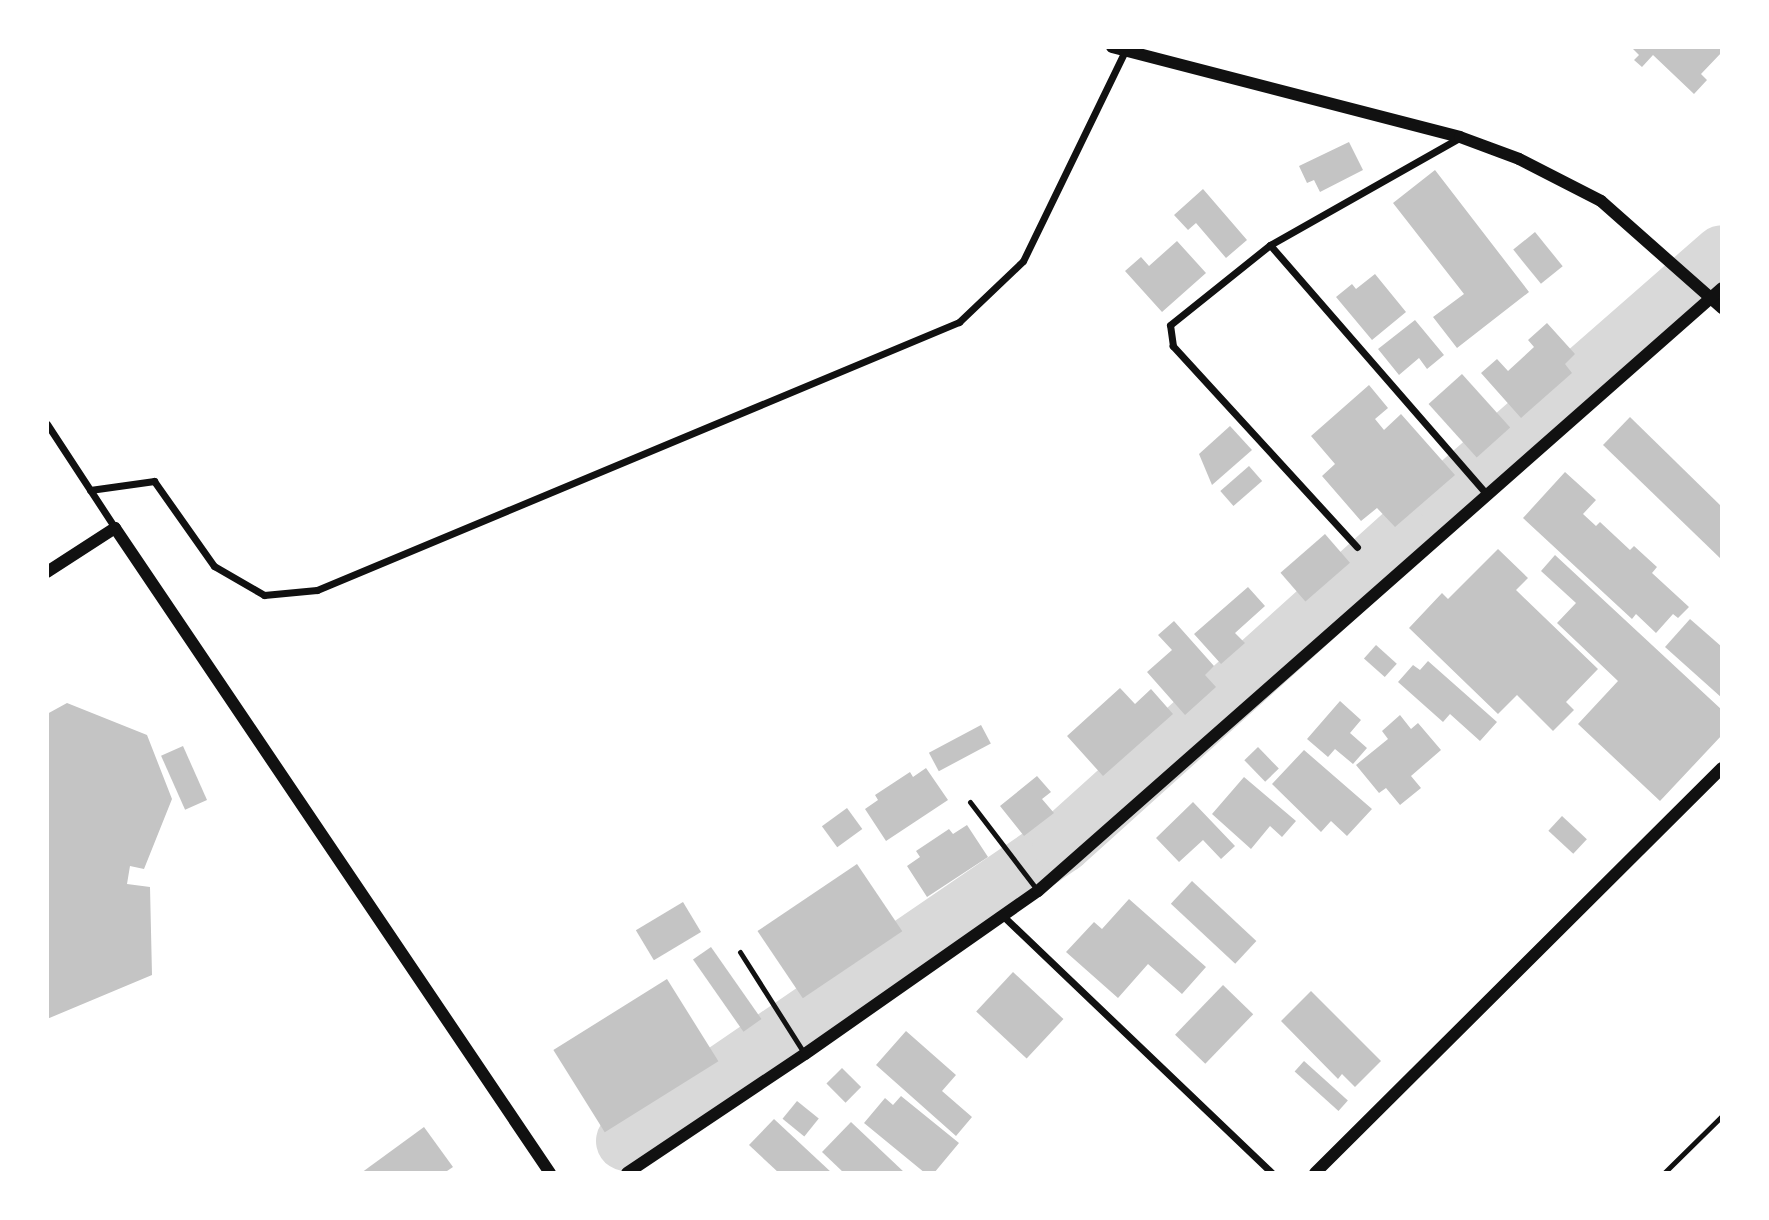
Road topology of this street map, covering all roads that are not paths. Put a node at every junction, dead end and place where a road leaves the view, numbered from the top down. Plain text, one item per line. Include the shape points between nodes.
1 (1119, 49) edge
2 (1460, 137) junction
3 (1270, 245) junction
4 (1722, 288) edge
5 (1711, 298) junction
6 (1722, 308) edge
7 (47, 424) edge
8 (90, 490) junction
9 (1487, 495) junction
10 (115, 528) junction
11 (1357, 547) dead end
12 (47, 572) edge
13 (1722, 768) edge
14 (970, 802) dead end
15 (1038, 891) junction
16 (1003, 916) junction
17 (740, 952) dead end
18 (805, 1054) junction
19 (550, 1173) edge
20 (627, 1173) edge
21 (1272, 1173) edge
22 (1315, 1173) edge

1 - 2 street
1 - 8 street via 1023,261 959,321 317,590 264,595 214,566 154,481
2 - 3 street
2 - 5 street via 1519,159 1601,201
3 - 9 street
3 - 11 street via 1170,326 1172,346
4 - 5 street
5 - 6 street
5 - 9 street
7 - 8 street
8 - 10 street
9 - 15 street
10 - 12 street
10 - 19 street
13 - 22 street
14 - 15 lane
15 - 16 street
16 - 18 street
16 - 21 street
17 - 18 lane
18 - 20 street

